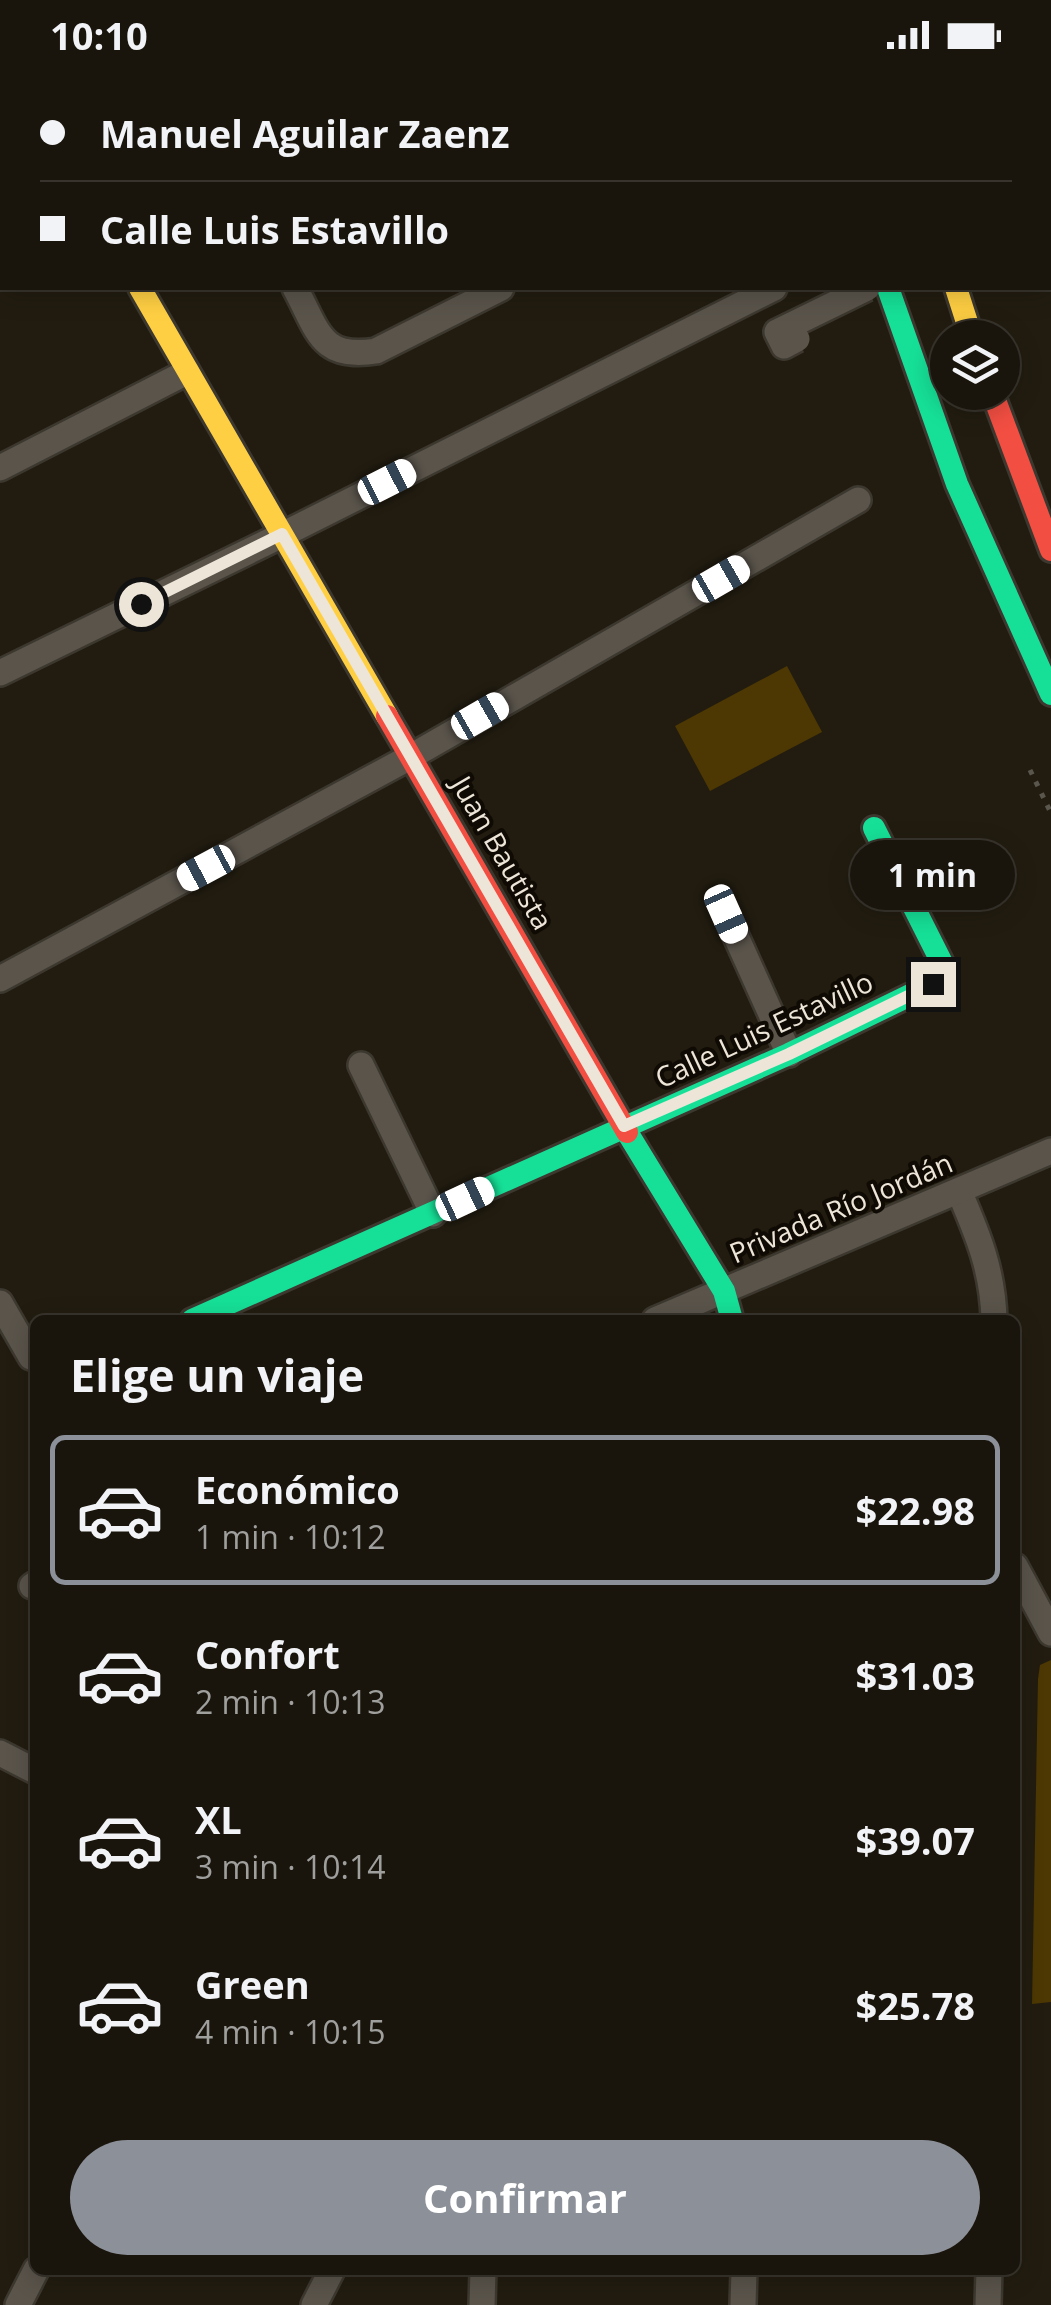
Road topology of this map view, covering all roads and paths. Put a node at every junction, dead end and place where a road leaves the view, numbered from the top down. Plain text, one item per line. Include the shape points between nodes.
1 (141, 290) edge
2 (296, 290) edge
3 (497, 290) edge
4 (768, 290) edge
5 (773, 290) edge
6 (863, 290) edge
7 (889, 290) edge
8 (957, 290) edge
9 (966, 320) edge
10 (790, 325) edge
11 (790, 325) edge
12 (790, 325) edge
13 (790, 325) edge
14 (187, 372) junction
15 (999, 410) edge
16 (0, 468) edge
17 (858, 500) dead end
18 (282, 534) junction
19 (1051, 550) edge
20 (0, 673) edge
21 (1051, 694) edge
22 (412, 756) junction
23 (1030, 770) dead end
24 (1051, 814) edge
25 (874, 828) dead end
26 (726, 914) dead end
27 (0, 979) edge
28 (789, 1054) junction
29 (361, 1064) dead end
30 (624, 1126) junction
31 (1051, 1151) edge
32 (960, 1190) junction
33 (433, 1214) junction
34 (724, 1290) junction
35 (0, 1304) edge
36 (203, 1315) edge
37 (666, 1315) edge
38 (731, 1315) edge
39 (994, 1315) edge
40 (30, 1352) edge
41 (0, 1356) edge
42 (30, 1357) edge
43 (1020, 1575) edge
44 (1051, 1633) edge
45 (3, 1761) edge
46 (30, 1769) edge
47 (33, 2275) edge
48 (329, 2275) edge
49 (483, 2275) edge
50 (744, 2275) edge
51 (988, 2275) edge
52 (18, 2305) edge
53 (314, 2305) edge
54 (482, 2305) edge
55 (743, 2305) edge
56 (988, 2305) edge

1 - 14 main road, Juan Bautista
2 - 3 street via 325,343 347,354 376,351
4 - 18 street
5 - 13 street, bridge
6 - 10 street, bridge
7 - 21 main road via 958,484
8 - 9 main road
11 - 12 street, bridge via 777,332 784,346 797,339
14 - 16 street
14 - 18 main road, Juan Bautista
15 - 19 main road
17 - 22 street
18 - 20 street
18 - 22 main road, Juan Bautista
22 - 27 street
22 - 30 main road, Juan Bautista
23 - 24 path
25 - 28 main road, Calle Luis Estavillo via 942,973 933,984
26 - 28 street
28 - 30 main road, Calle Luis Estavillo
29 - 33 street
30 - 33 main road, Calle Luis Estavillo
30 - 34 main road, Juan Bautista
31 - 32 street, Privada Río Jordán
32 - 34 street, Privada Río Jordán
32 - 39 street via 982,1243
33 - 36 main road, Calle Luis Estavillo
34 - 37 street, Privada Río Jordán
34 - 38 main road, Juan Bautista
35 - 40 street
41 - 42 street
43 - 44 street
45 - 46 street
47 - 52 street
48 - 53 street
49 - 54 street
50 - 55 street
51 - 56 street

